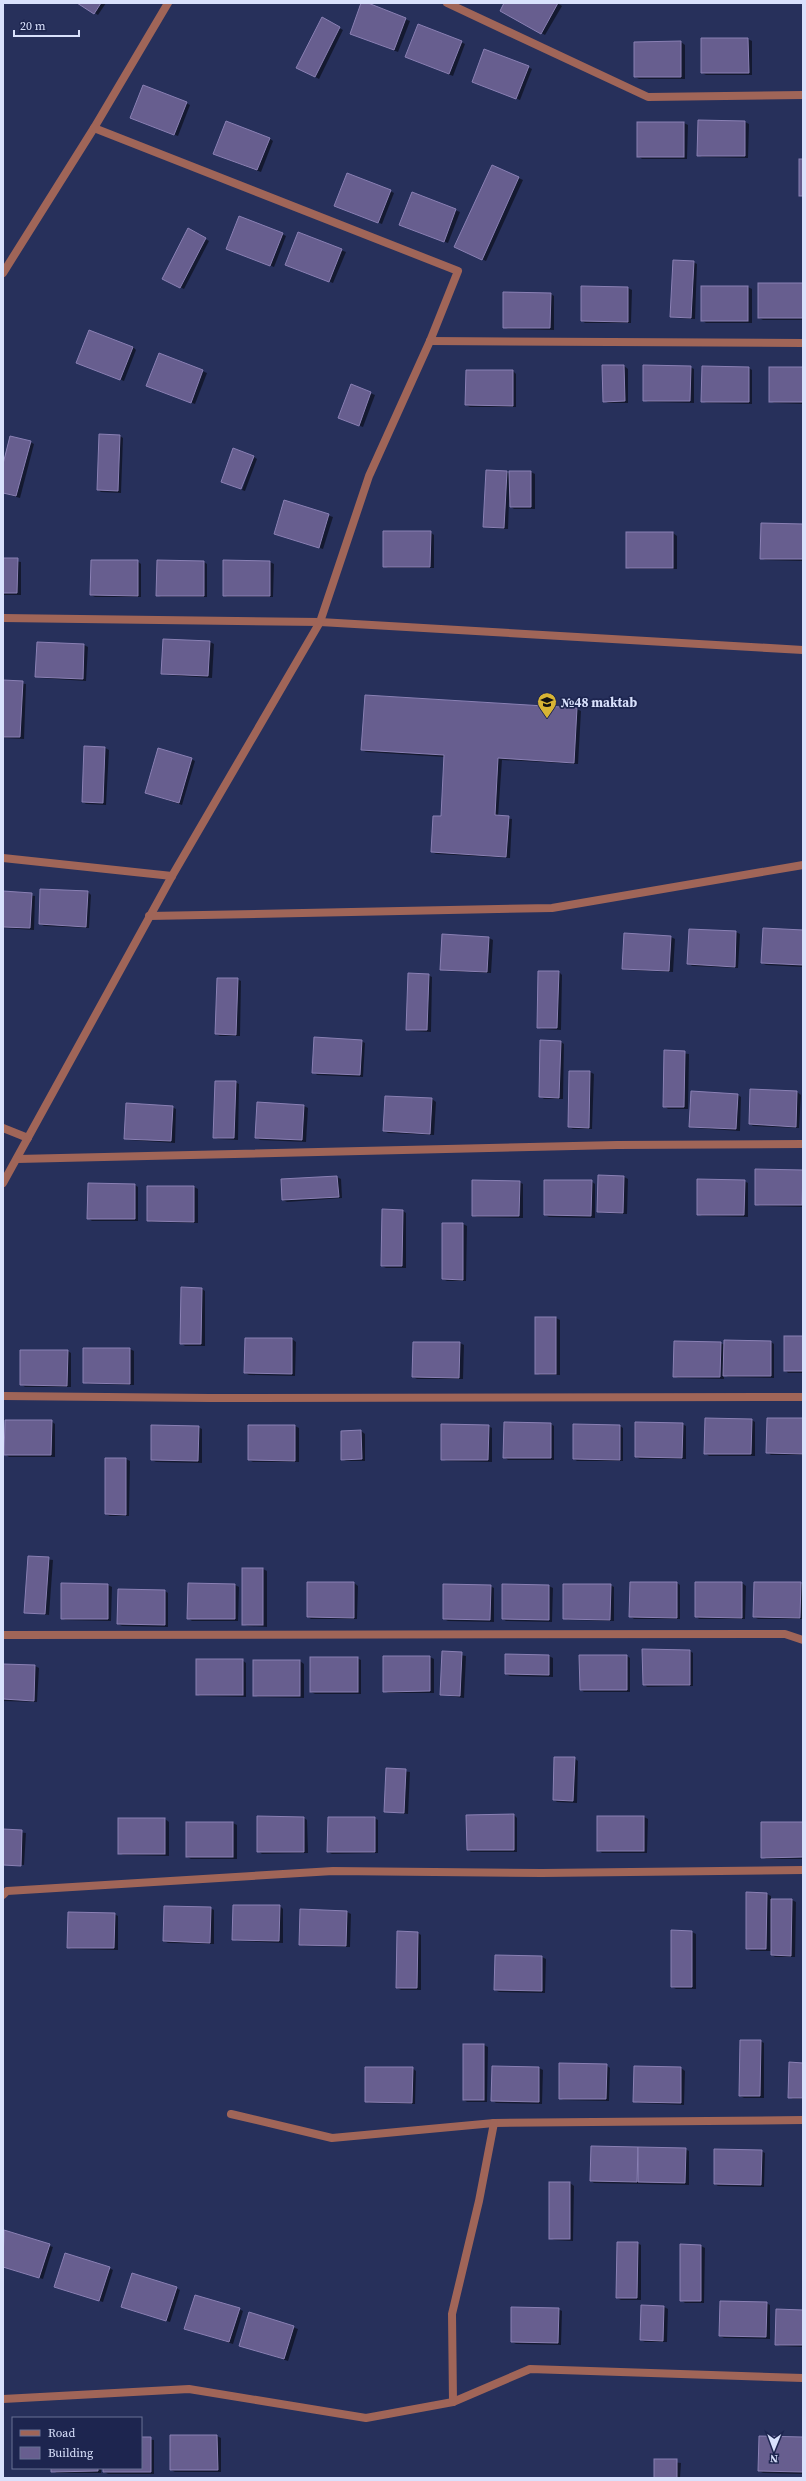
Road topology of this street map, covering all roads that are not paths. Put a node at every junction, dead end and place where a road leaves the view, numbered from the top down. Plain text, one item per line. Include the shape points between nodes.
1 (168, 3) edge
2 (447, 3) edge
3 (803, 96) edge
4 (94, 128) junction
5 (3, 273) edge
6 (430, 341) junction
7 (803, 342) edge
8 (3, 618) edge
9 (320, 622) junction
10 (803, 650) edge
11 (3, 858) edge
12 (803, 865) edge
13 (172, 876) junction
14 (149, 916) junction
15 (3, 1128) edge
16 (28, 1138) junction
17 (803, 1144) edge
18 (17, 1159) junction
19 (3, 1183) edge
20 (3, 1396) edge
21 (803, 1397) edge
22 (3, 1635) edge
23 (803, 1640) edge
24 (803, 1870) edge
25 (3, 1895) edge
26 (231, 2114) dead end
27 (803, 2120) edge
28 (494, 2123) junction
29 (803, 2378) edge
30 (3, 2399) edge
31 (453, 2402) junction

1 - 4 street
2 - 3 street via 648,97
4 - 5 street
4 - 6 street via 458,271
6 - 7 street
6 - 9 street via 370,476
8 - 9 street
9 - 10 street
9 - 13 street
11 - 13 street
12 - 14 street via 552,908
13 - 14 street
14 - 16 street
15 - 16 street
16 - 18 street
17 - 18 street via 617,1145
18 - 19 street
20 - 21 street
22 - 23 street via 785,1634
24 - 25 street via 542,1873 333,1871 7,1891
26 - 28 street via 332,2138
27 - 28 street
28 - 31 street via 479,2201 452,2314
29 - 31 street via 530,2369
30 - 31 street via 189,2389 366,2418

